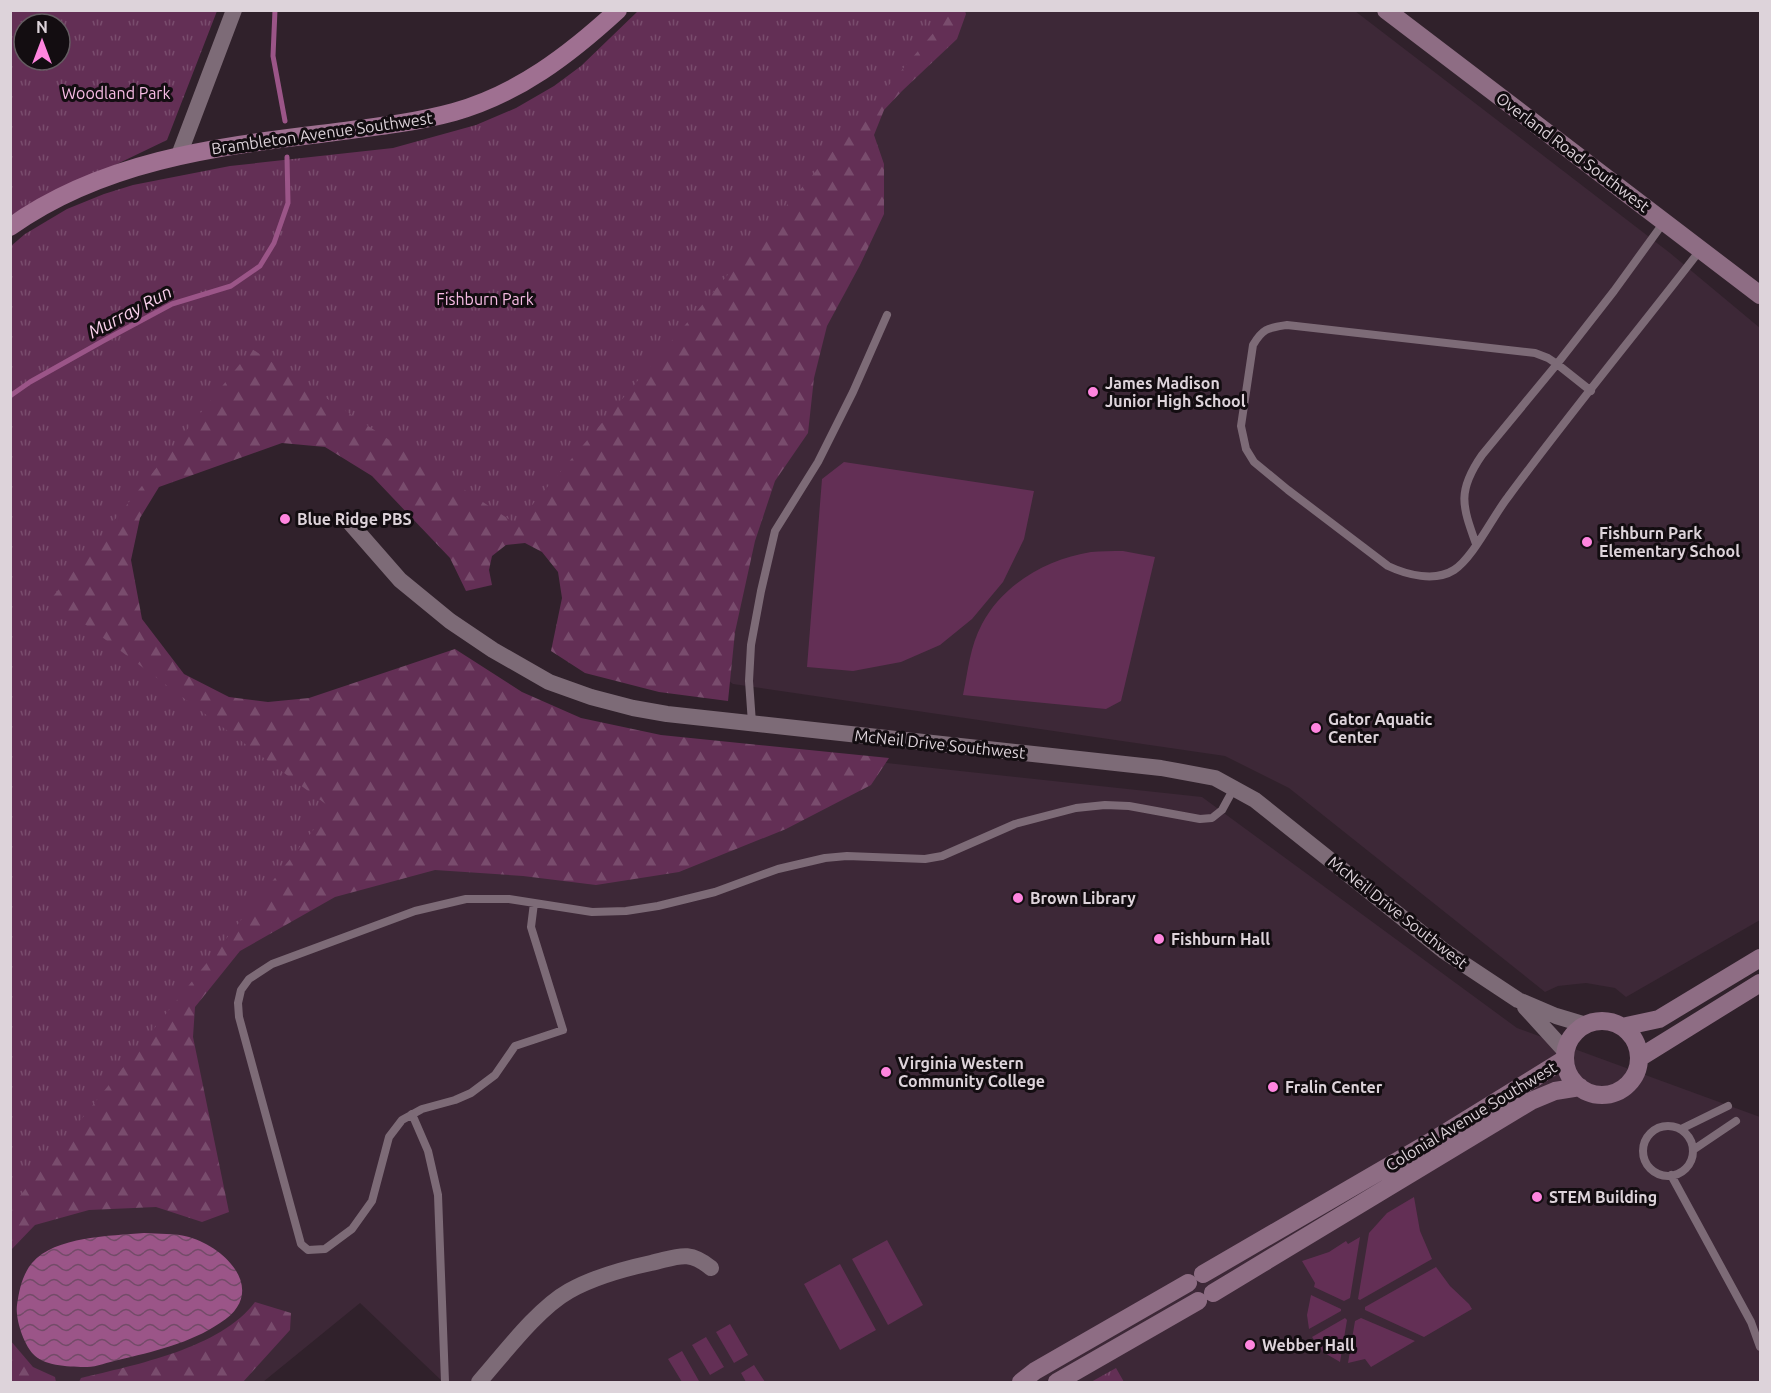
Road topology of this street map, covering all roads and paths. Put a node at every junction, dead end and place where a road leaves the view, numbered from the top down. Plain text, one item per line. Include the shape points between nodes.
1 (234, 10) edge
2 (618, 10) edge
3 (1386, 10) edge
4 (179, 155) junction
5 (1664, 222) junction
6 (10, 227) edge
7 (1701, 249) junction
8 (1761, 295) edge
9 (887, 315) dead end
10 (1557, 364) junction
11 (1591, 391) junction
12 (351, 524) dead end
13 (1476, 544) junction
14 (752, 724) junction
15 (1234, 788) junction
16 (534, 903) junction
17 (1761, 958) edge
18 (1761, 983) edge
19 (1518, 1000) junction
20 (1586, 1025) junction
21 (1622, 1027) junction
22 (1566, 1055) junction
23 (1639, 1058) junction
24 (1580, 1087) junction
25 (1728, 1106) dead end
26 (412, 1114) junction
27 (1736, 1121) dead end
28 (1681, 1129) junction
29 (1693, 1150) junction
30 (1671, 1175) junction
31 (711, 1268) dead end
32 (1761, 1347) edge
33 (445, 1383) edge
34 (479, 1383) edge
35 (1021, 1383) edge
36 (1057, 1383) edge

1 - 4 street
2 - 4 main road, Brambleton Avenue Southwest via 557,63 526,82 455,112 380,127
3 - 5 main road, Overland Road Southwest
4 - 6 main road, Brambleton Avenue Southwest via 102,179
5 - 7 main road, Overland Road Southwest
5 - 10 lane
7 - 8 main road, Overland Road Southwest
7 - 11 lane
9 - 14 lane via 818,462 775,531 752,645
10 - 11 lane
10 - 13 lane via 1482,455 1465,485 1463,498
10 - 13 lane via 1535,353 1287,325 1267,329 1253,345 1241,426 1246,449 1254,462 1398,571 1440,576 1465,561
11 - 13 lane via 1506,498
12 - 14 street, McNeil Drive Southwest via 400,580 450,621 549,682 633,708
14 - 15 street, McNeil Drive Southwest via 1161,768 1215,778
15 - 16 lane via 1222,810 1212,818 1130,806 1076,808 1015,824 942,856 825,858 657,906 592,912
15 - 19 street, McNeil Drive Southwest via 1256,800 1444,951
16 - 26 lane via 531,927 563,1030 515,1046 495,1075 471,1093
16 - 26 lane via 466,899 415,911 272,964 249,979 241,990 239,1017 304,1248 325,1249 352,1229 372,1201 389,1137
17 - 21 main road via 1659,1019
18 - 23 main road
19 - 20 street, McNeil Drive Southwest
19 - 22 street, McNeil Drive Southwest
20 - 21 main road via 1602,1021
20 - 22 main road, Colonial Avenue Southwest via 1572,1037
21 - 23 main road via 1634,1039
22 - 24 main road via 1568,1071
22 - 35 main road, Colonial Avenue Southwest via 1437,1138 1074,1348
23 - 24 main road, Colonial Avenue Southwest via 1636,1075 1618,1092 1593,1094
24 - 36 main road, Colonial Avenue Southwest via 1555,1091 1531,1101
25 - 28 lane
26 - 33 lane via 428,1151 438,1195
27 - 29 lane
28 - 29 lane via 1690,1138
28 - 30 lane via 1668,1125 1655,1129 1645,1139 1642,1151 1645,1163 1656,1173
29 - 30 lane via 1691,1162 1683,1171
30 - 32 lane
31 - 34 street via 699,1258 683,1256 601,1276 567,1292 527,1327

